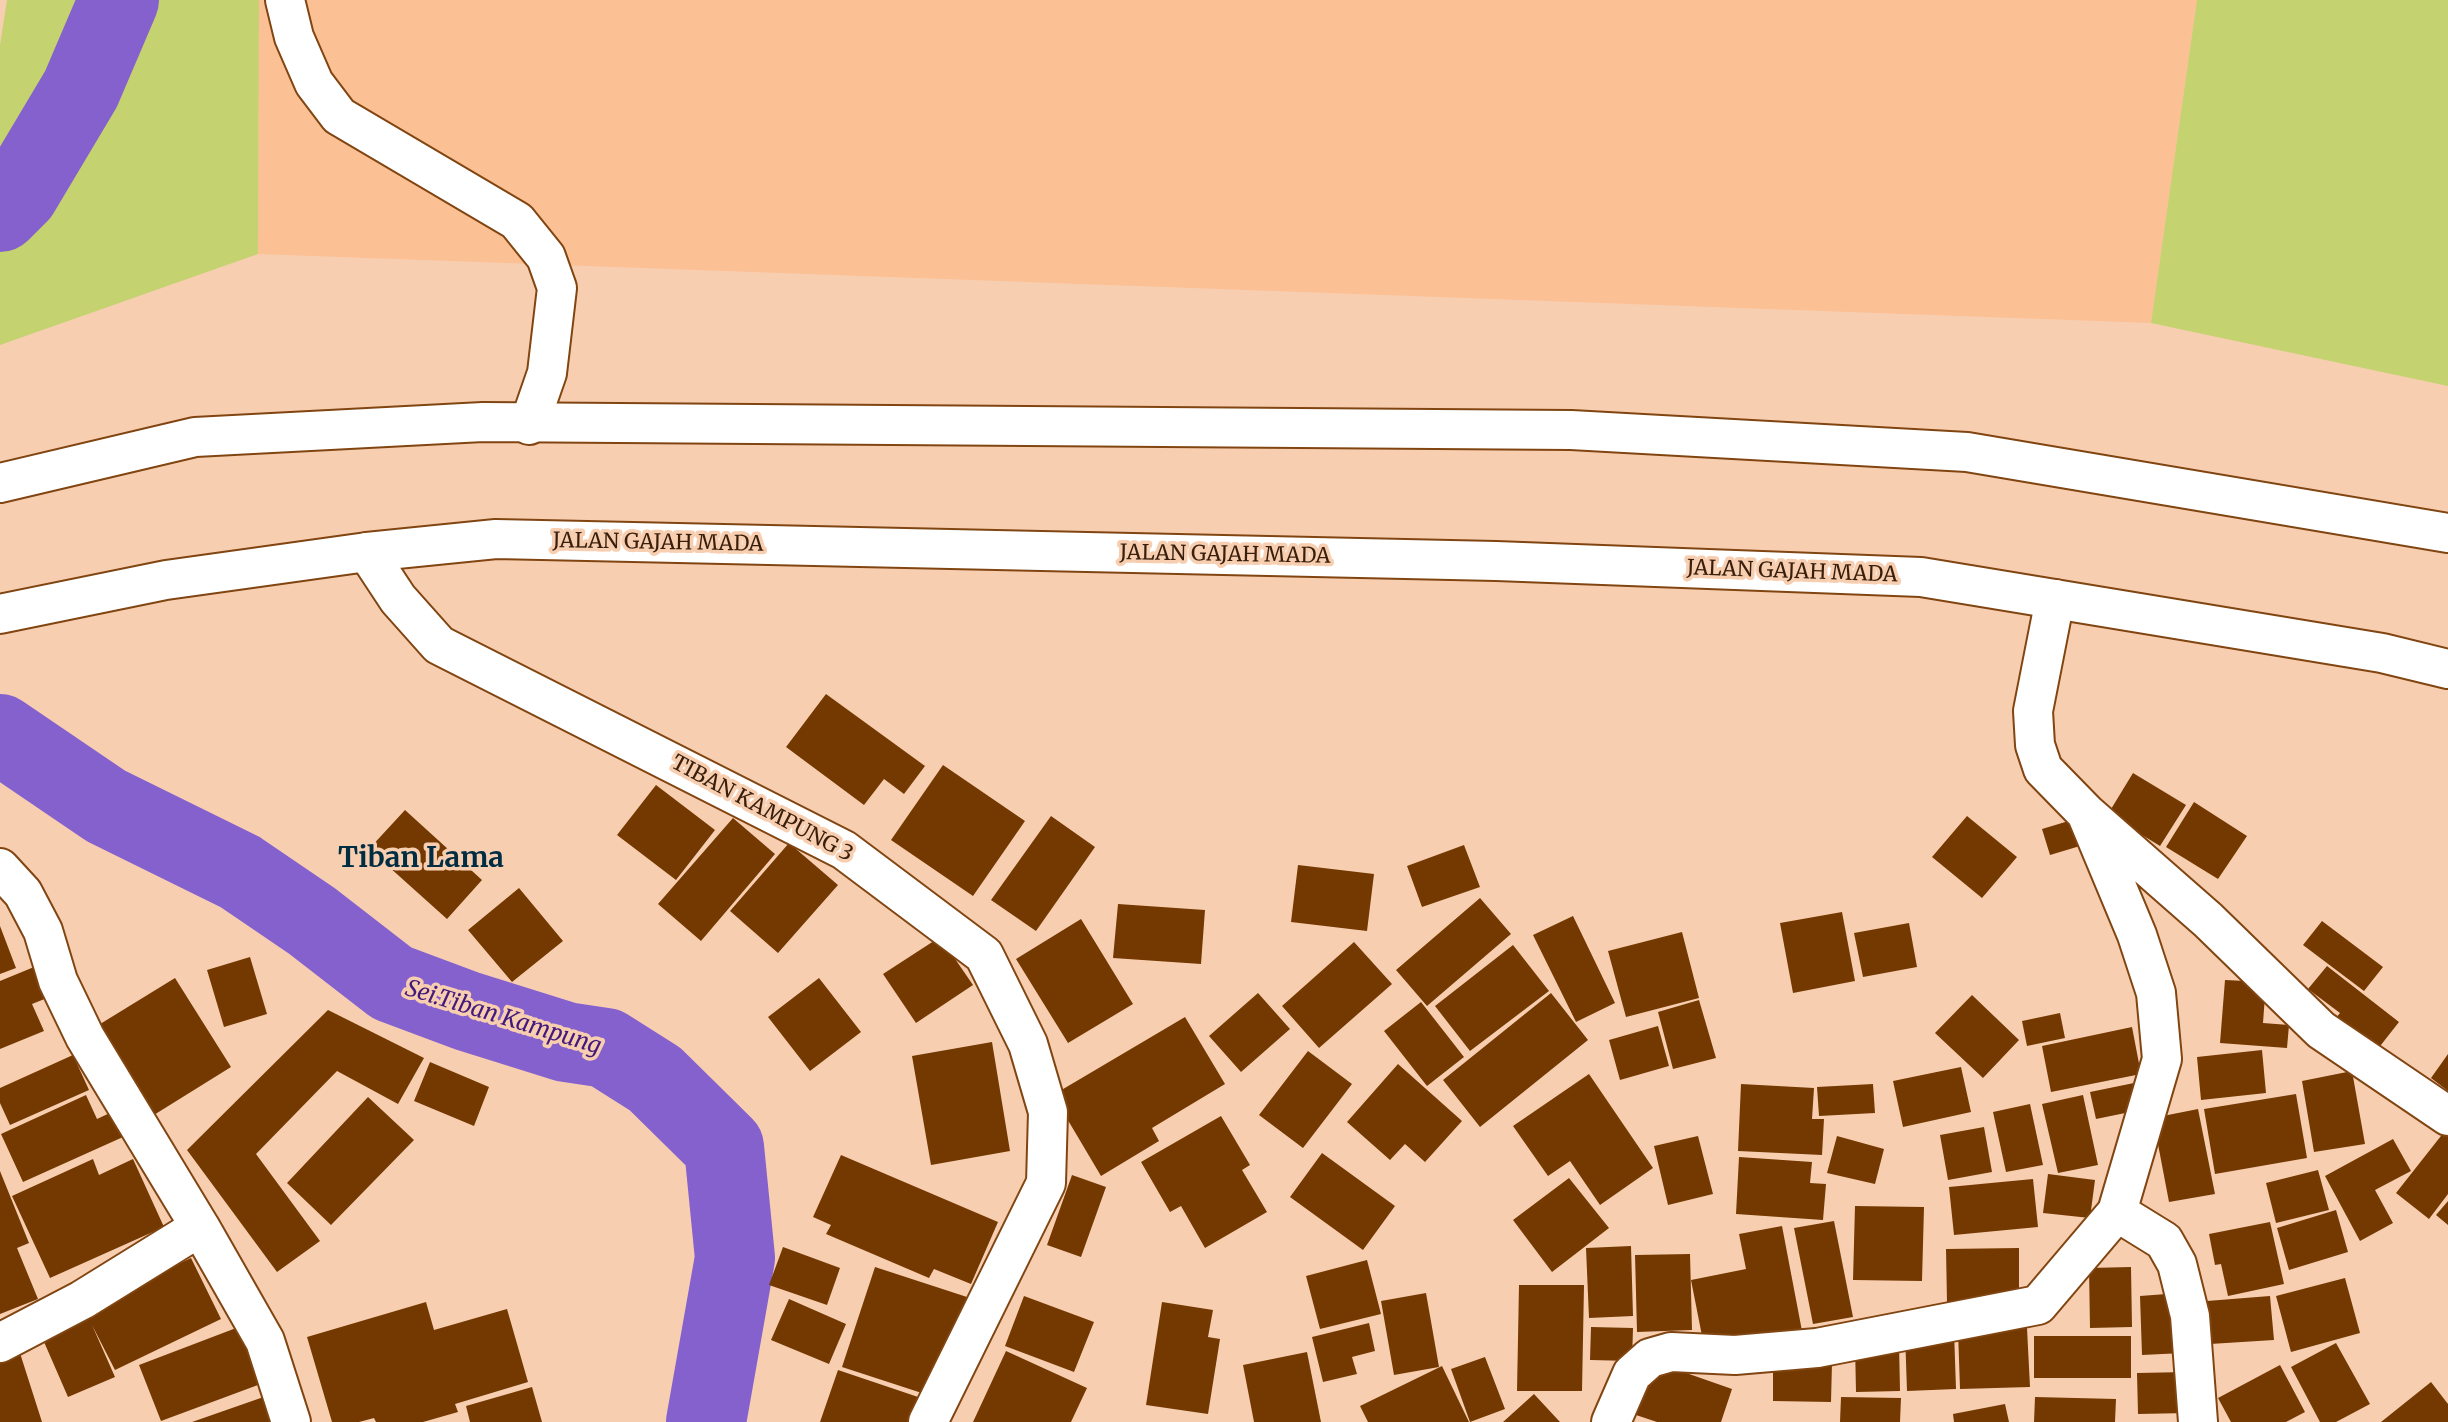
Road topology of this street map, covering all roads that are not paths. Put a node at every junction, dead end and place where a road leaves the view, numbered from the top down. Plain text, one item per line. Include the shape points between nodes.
1 (285, 0) edge
2 (529, 425) junction
3 (0, 483) edge
4 (2448, 533) edge
5 (367, 552) junction
6 (2055, 599) junction
7 (0, 614) edge
8 (2448, 669) edge
9 (2085, 813) junction
10 (0, 868) edge
11 (2448, 1116) edge
12 (2117, 1212) junction
13 (200, 1227) junction
14 (0, 1343) edge
15 (290, 1422) edge
16 (928, 1422) edge
17 (1611, 1422) edge
18 (2198, 1422) edge

1 - 2 main road via 313,83 339,116 517,221 547,257 557,288 547,373
2 - 3 main road via 483,422 195,437
2 - 4 main road via 1585,430 1967,452
5 - 6 main road, JALAN GAJAH MADA via 496,539 1496,561 1921,577
5 - 7 main road, JALAN GAJAH MADA via 166,580
5 - 16 main road, TIBAN KAMPUNG 3 via 398,599 439,645 844,850 984,955 1028,1044 1048,1112 1046,1183
6 - 8 main road, JALAN GAJAH MADA via 2382,653
6 - 9 main road via 2034,711 2035,745 2043,769
9 - 11 main road via 2208,920 2321,1030
9 - 12 main road via 2137,935 2156,993 2162,1059
10 - 13 main road via 23,893 43,931 58,981 85,1037
12 - 17 main road via 2038,1305 1817,1348 1735,1355 1671,1352 1650,1358 1632,1374
12 - 18 main road via 2164,1241 2177,1264 2190,1316
13 - 14 main road via 82,1300
13 - 15 main road via 265,1341

